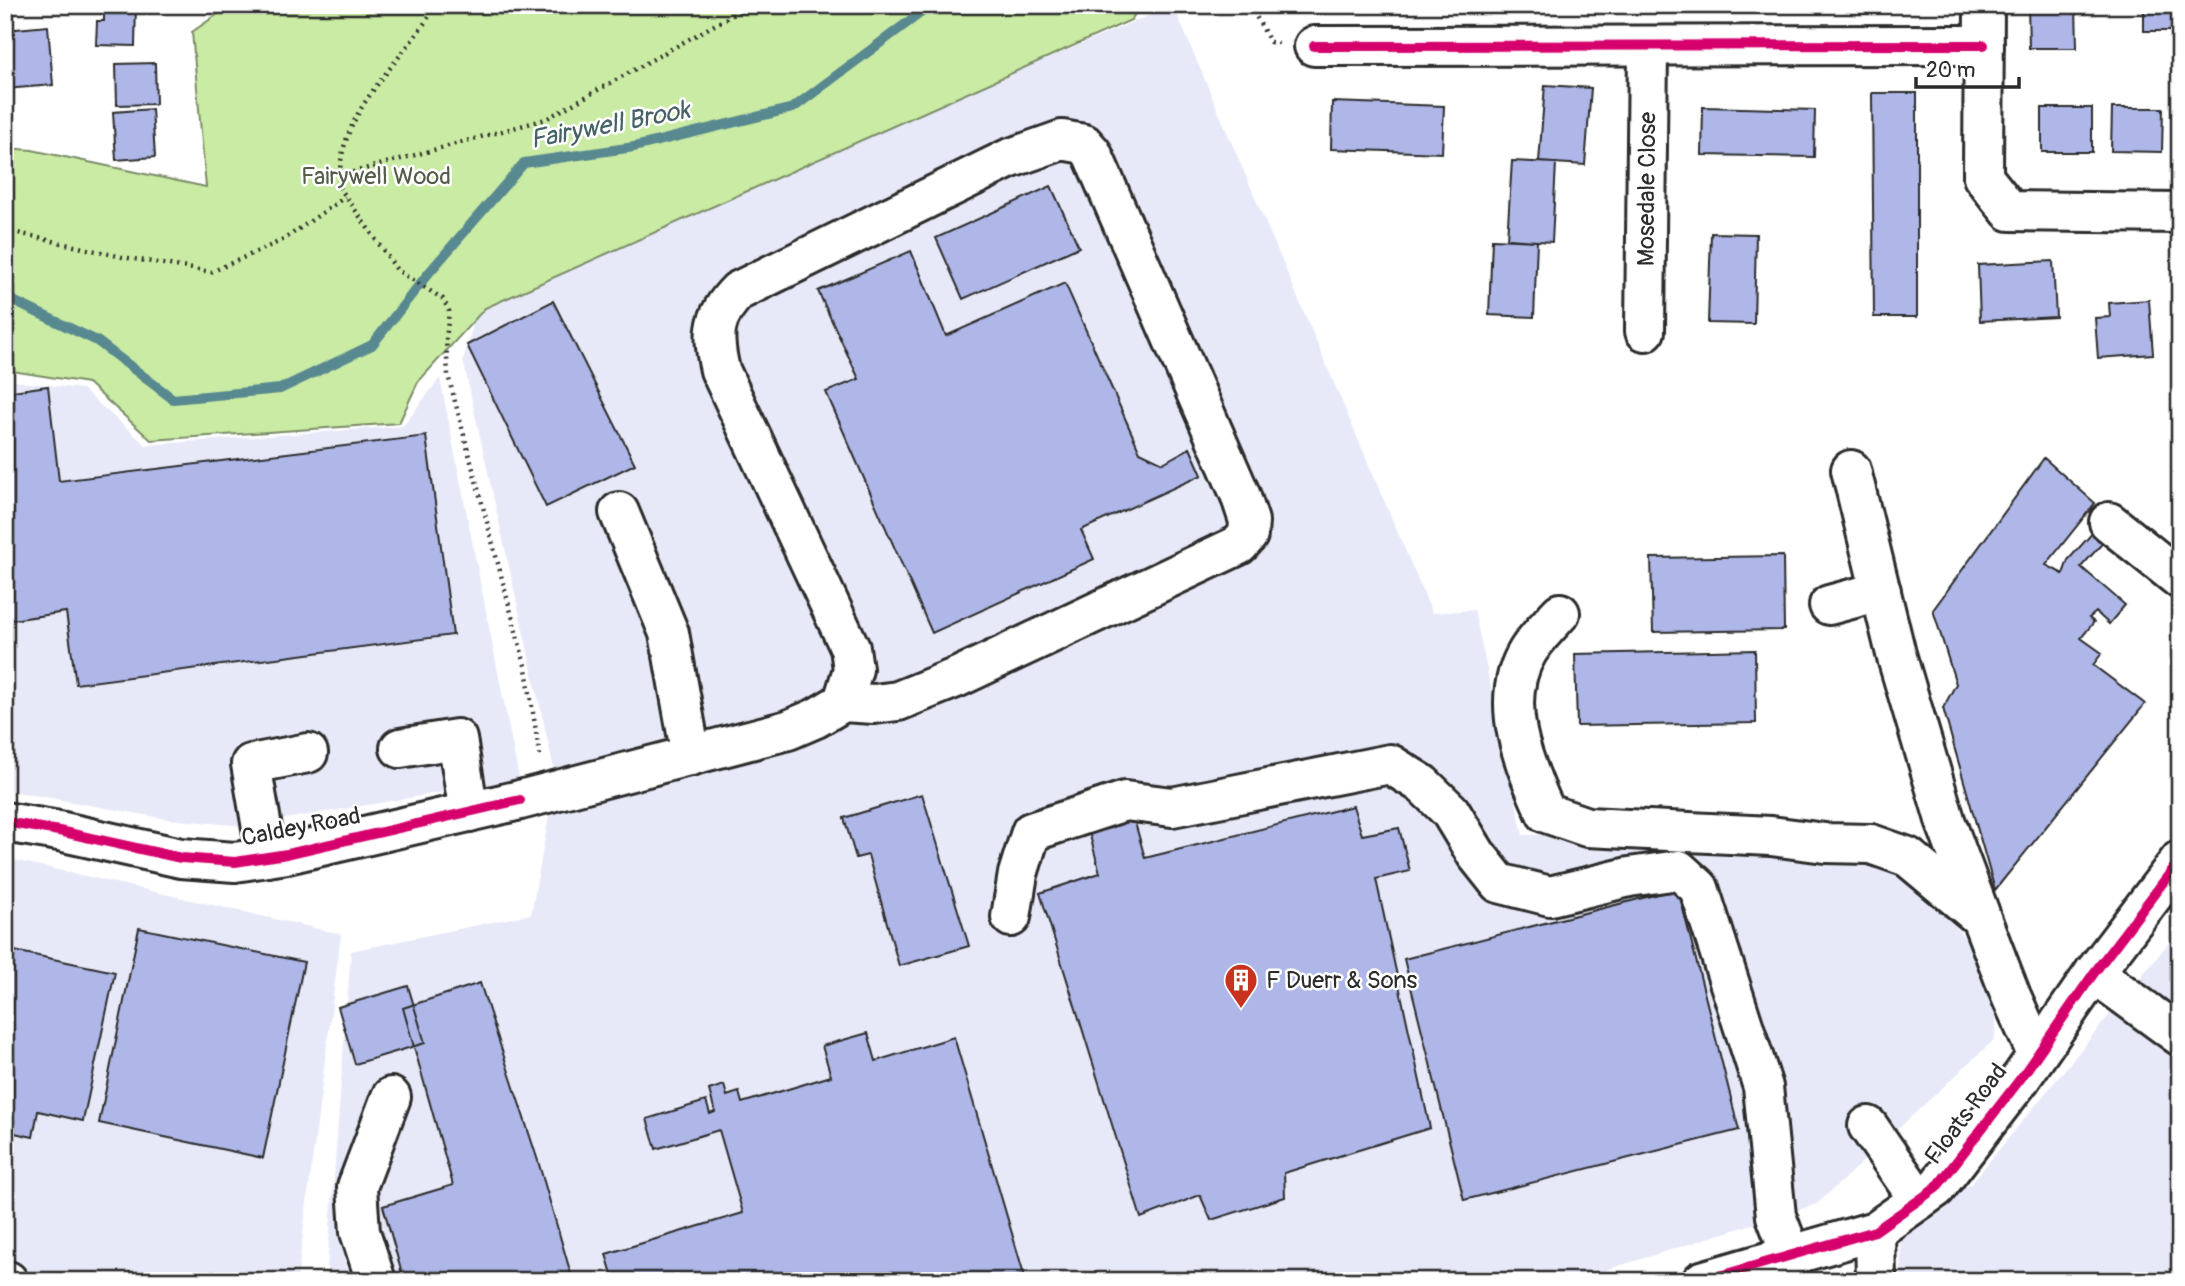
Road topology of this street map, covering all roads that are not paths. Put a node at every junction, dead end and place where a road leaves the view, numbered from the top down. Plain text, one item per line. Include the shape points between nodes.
1 (1984, 5) edge
2 (1984, 45) junction
3 (1314, 46) road end
4 (1648, 48) junction
5 (2180, 213) edge
6 (1645, 331) dead end
7 (1851, 470) dead end
8 (619, 512) dead end
9 (2109, 522) dead end
10 (2180, 579) edge
11 (1881, 591) junction
12 (1829, 605) dead end
13 (1560, 613) dead end
14 (843, 702) junction
15 (400, 748) dead end
16 (308, 753) dead end
17 (691, 756) junction
18 (468, 812) junction
19 (5, 822) edge
20 (267, 857) junction
21 (2180, 860) edge
22 (1011, 917) dead end
23 (1981, 918) junction
24 (2094, 973) junction
25 (2180, 1036) edge
26 (2037, 1054) junction
27 (391, 1097) dead end
28 (1868, 1126) dead end
29 (1919, 1200) junction
30 (1875, 1230) junction
31 (1791, 1255) junction
32 (376, 1281) edge
33 (1702, 1281) edge
34 (1876, 1281) edge

1 - 2 street
2 - 4 street
2 - 5 street via 1983,177 2010,211
3 - 4 street
4 - 6 street, Mosedale Close
7 - 11 street
8 - 17 street via 669,633
9 - 10 street
11 - 12 street
11 - 23 street via 1946,823
13 - 23 street via 1528,651 1515,689 1514,709 1527,771 1546,813 1587,827 1871,844 1909,857
14 - 14 street via 853,669 850,648 720,370 714,344 718,320 738,291 1008,159 1062,140 1084,144 1092,153 1240,494 1248,536 1212,559 958,677 898,701
14 - 17 street, Caldey Road via 788,730
15 - 18 street via 457,739
16 - 20 street via 251,764
17 - 18 street, Caldey Road
18 - 20 street, Caldey Road
19 - 20 street, Caldey Road via 181,858 235,862
21 - 24 street, Floats Road
22 - 31 street via 1031,832 1125,801 1172,807 1390,764 1422,784 1450,811 1499,883 1550,896 1679,870 1699,888 1763,1087 1776,1216
23 - 26 street
24 - 25 street
24 - 26 street, Floats Road
26 - 29 street, Floats Road via 1936,1188
27 - 32 street via 357,1187 359,1232
28 - 29 street
29 - 30 street, Floats Road
30 - 31 street, Floats Road
30 - 34 street
31 - 33 street, Floats Road

